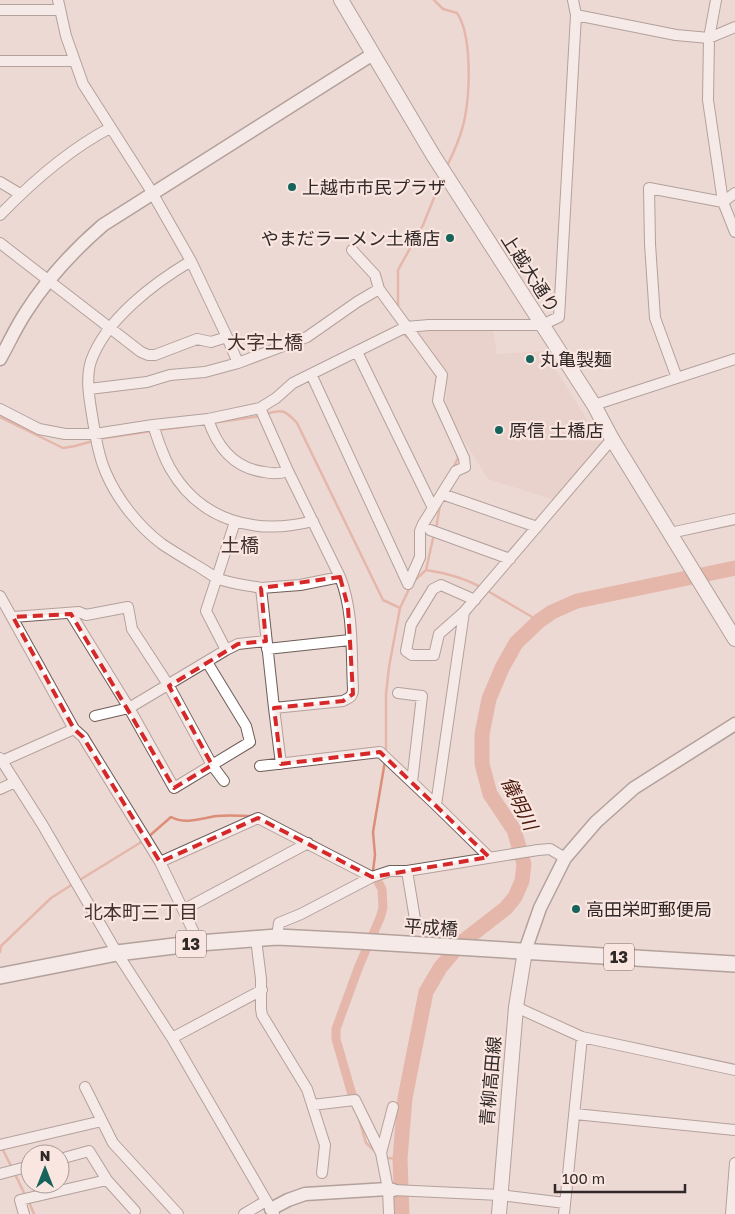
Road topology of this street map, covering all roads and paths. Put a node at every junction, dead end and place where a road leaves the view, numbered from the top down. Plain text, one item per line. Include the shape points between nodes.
1 (341, 0) edge
2 (573, 0) edge
3 (716, 0) edge
4 (58, 5) edge
5 (0, 10) edge
6 (576, 15) junction
7 (735, 27) edge
8 (709, 38) junction
9 (373, 54) junction
10 (0, 61) edge
11 (74, 61) junction
12 (110, 128) junction
13 (0, 182) edge
14 (735, 193) edge
15 (20, 194) junction
16 (152, 194) junction
17 (723, 202) junction
18 (0, 215) edge
19 (735, 232) edge
20 (0, 243) edge
21 (352, 250) dead end
22 (191, 261) junction
23 (48, 281) junction
24 (378, 289) junction
25 (542, 325) junction
26 (406, 327) junction
27 (111, 329) junction
28 (227, 337) junction
29 (357, 352) junction
30 (0, 359) edge
31 (735, 359) edge
32 (238, 363) junction
33 (311, 374) junction
34 (677, 378) junction
35 (89, 389) junction
36 (594, 406) junction
37 (260, 408) junction
38 (0, 409) edge
39 (208, 419) junction
40 (153, 425) junction
41 (95, 434) junction
42 (612, 439) junction
43 (288, 471) junction
44 (442, 494) junction
45 (433, 508) junction
46 (735, 519) edge
47 (312, 521) junction
48 (235, 522) junction
49 (537, 527) junction
50 (430, 530) dead end
51 (670, 533) junction
52 (510, 559) junction
53 (340, 577) junction
54 (217, 578) junction
55 (261, 588) junction
56 (0, 596) edge
57 (475, 600) junction
58 (464, 612) junction
59 (71, 614) junction
60 (12, 617) junction
61 (735, 639) edge
62 (350, 640) junction
63 (267, 645) junction
64 (226, 650) junction
65 (207, 662) junction
66 (168, 686) junction
67 (398, 693) dead end
68 (130, 708) junction
69 (274, 708) junction
70 (96, 716) dead end
71 (735, 724) edge
72 (74, 729) junction
73 (1, 760) edge
74 (281, 764) junction
75 (212, 765) junction
76 (260, 766) dead end
77 (224, 781) dead end
78 (15, 782) junction
79 (412, 782) junction
80 (0, 789) edge
81 (436, 805) junction
82 (308, 843) junction
83 (489, 857) junction
84 (565, 858) junction
85 (160, 862) junction
86 (407, 871) junction
87 (372, 877) junction
88 (183, 910) junction
89 (416, 925) dead end
90 (277, 938) junction
91 (256, 939) junction
92 (199, 943) junction
93 (525, 951) junction
94 (117, 953) junction
95 (735, 964) edge
96 (0, 976) edge
97 (262, 990) junction
98 (516, 1007) junction
99 (582, 1037) junction
100 (172, 1038) junction
101 (735, 1070) edge
102 (84, 1087) dead end
103 (312, 1105) junction
104 (393, 1107) dead end
105 (576, 1114) junction
106 (102, 1121) junction
107 (735, 1130) edge
108 (0, 1145) edge
109 (381, 1153) junction
110 (70, 1156) edge
111 (735, 1163) edge
112 (20, 1169) edge
113 (0, 1174) edge
114 (322, 1174) dead end
115 (107, 1180) junction
116 (390, 1190) junction
117 (500, 1195) junction
118 (565, 1203) junction
119 (270, 1208) edge
120 (732, 1209) edge
121 (137, 1213) edge
122 (24, 1214) edge
123 (124, 1214) edge
124 (178, 1214) edge
125 (244, 1214) edge
126 (388, 1214) edge
127 (499, 1214) edge
128 (564, 1214) edge

1 - 9 main road, 上越大通り
2 - 6 street
3 - 8 street
4 - 5 street
4 - 11 street
6 - 8 street
6 - 25 street via 559,317
7 - 8 street
8 - 17 street via 708,100
9 - 16 street
9 - 25 main road, 上越大通り via 433,155
10 - 11 street
11 - 12 street
12 - 15 street via 79,145
12 - 16 street
13 - 15 street
14 - 17 street
15 - 18 street
16 - 22 street
16 - 23 street via 103,225
17 - 19 street
17 - 34 street via 649,188 655,318
20 - 23 street
21 - 24 street via 375,275
22 - 27 street via 138,299
22 - 28 street
23 - 27 street
23 - 30 street via 25,313
24 - 26 street
24 - 32 street via 307,337
25 - 26 street
25 - 36 main road, 上越大通り
26 - 29 street
26 - 44 street via 442,376 438,401 464,458 465,467 456,471
27 - 28 street via 148,355 197,339 211,342
27 - 35 street via 101,340 90,364
28 - 32 street
29 - 33 street
29 - 45 street
31 - 34 street
32 - 35 street via 205,372
33 - 37 street
33 - 45 street via 408,584 420,557 420,531
34 - 36 street
35 - 41 street
36 - 42 main road, 上越大通り
37 - 39 street
37 - 43 street
38 - 41 street via 52,432
39 - 40 street
39 - 43 street via 218,443 233,460 253,470 274,474
40 - 41 street
40 - 48 street via 170,469 188,492 209,509
41 - 54 street via 106,475 124,504 160,542
42 - 49 street
42 - 51 main road, 上越大通り
43 - 47 street
44 - 45 street
44 - 49 street
46 - 51 street
47 - 48 street via 269,528
47 - 53 street
48 - 54 street
49 - 52 street
50 - 52 street
51 - 61 main road, 上越大通り
52 - 57 street
53 - 55 street via 300,586
53 - 62 street via 346,592
54 - 55 street
54 - 64 street via 206,611
55 - 63 street
56 - 60 street
57 - 58 street
57 - 58 street via 441,585 433,589 411,625 406,651 412,656 434,655 439,634
58 - 81 street
59 - 60 street
59 - 66 street via 79,612 86,616 128,607 132,629
59 - 68 street
60 - 72 street
62 - 63 street
62 - 69 street via 353,689 350,698
63 - 64 street via 238,644
63 - 69 street
64 - 65 street
65 - 66 street
65 - 75 street via 246,726 250,742
66 - 68 street
66 - 75 street
67 - 79 street via 422,696
68 - 70 street
68 - 75 street via 174,788
69 - 74 street
71 - 84 street via 634,788 596,822
72 - 73 street
72 - 85 street via 83,737
73 - 78 street
74 - 76 street
74 - 79 street via 380,752
75 - 77 street
78 - 80 street
78 - 94 street
79 - 81 street
81 - 83 street
82 - 85 street via 258,818
82 - 87 street
82 - 88 street
83 - 84 street via 550,849
83 - 86 street
84 - 93 street via 540,908
85 - 88 street
86 - 87 street via 390,871
86 - 89 street
87 - 90 street via 279,923
88 - 92 street
90 - 91 main road, 13
90 - 93 main road, 平成橋 / 13
91 - 92 main road, 13
91 - 97 street
92 - 94 main road, 13
93 - 95 main road, 13
93 - 98 main road, 青柳高田線
94 - 96 main road, 13
94 - 100 street
97 - 100 street
97 - 103 street via 262,1015 307,1089
98 - 99 street
98 - 117 main road, 青柳高田線
99 - 101 street
99 - 105 street
100 - 119 street
102 - 106 street
103 - 109 street via 355,1100
103 - 114 street via 325,1145
104 - 109 street
105 - 107 street
105 - 118 street
106 - 108 street
106 - 124 street via 113,1143
109 - 116 street
110 - 115 street via 89,1151
111 - 120 street
112 - 113 street
115 - 121 street
115 - 122 street via 20,1200
116 - 117 street
116 - 119 street via 305,1194
116 - 126 street
117 - 118 street
117 - 127 main road, 青柳高田線
118 - 128 street
119 - 125 street
121 - 123 street

